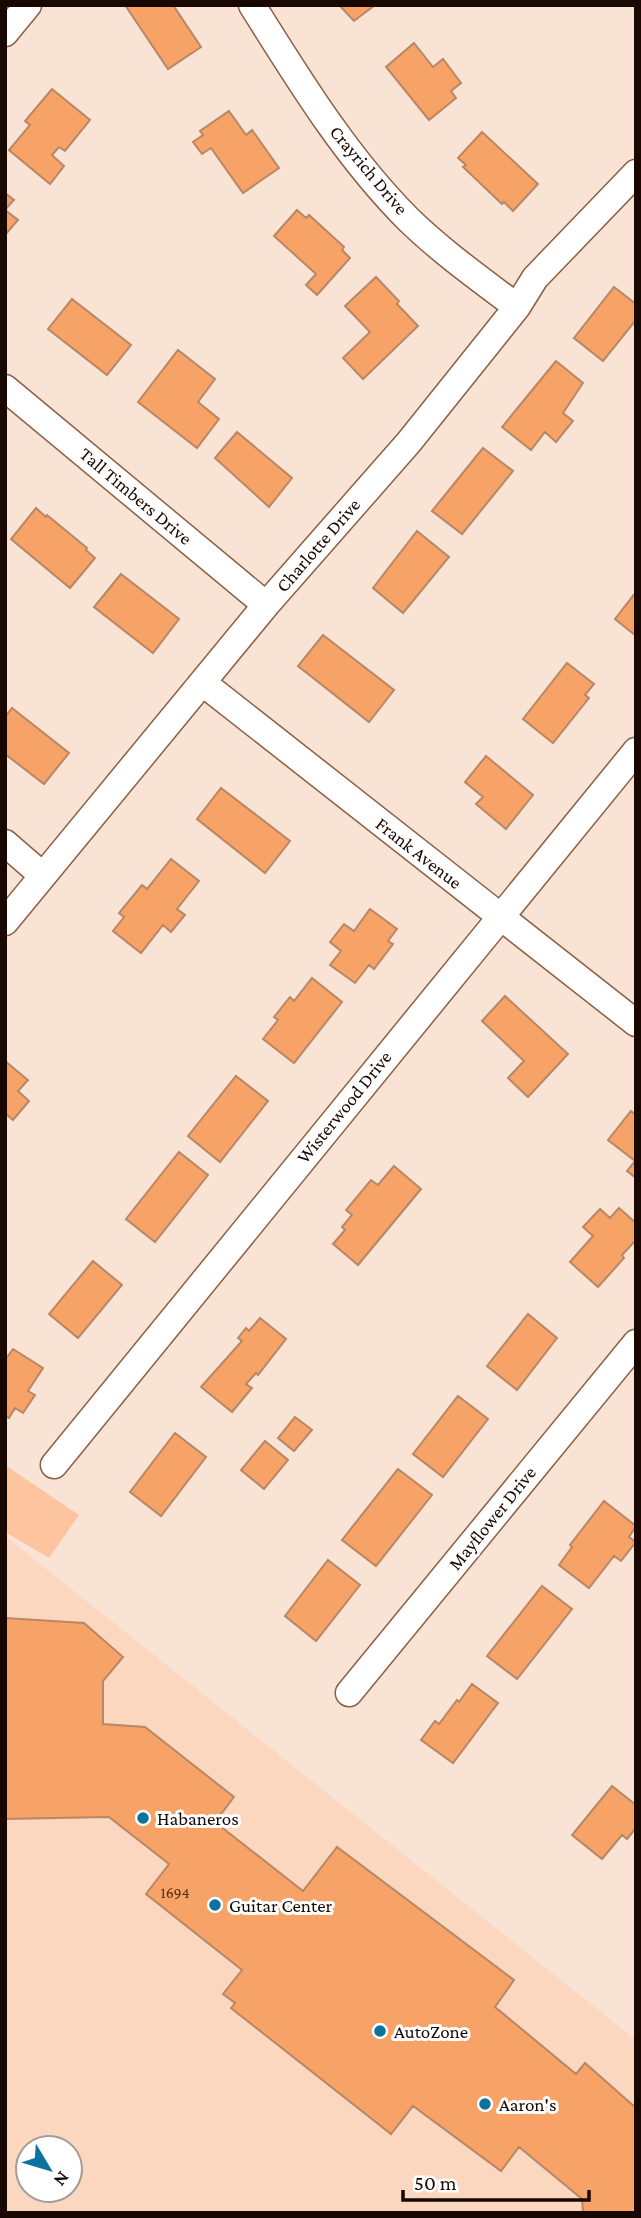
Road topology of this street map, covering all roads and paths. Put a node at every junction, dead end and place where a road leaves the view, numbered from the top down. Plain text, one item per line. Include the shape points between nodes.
1 (28, 5) edge
2 (252, 5) edge
3 (5, 33) edge
4 (636, 173) edge
5 (517, 307) junction
6 (5, 388) edge
7 (266, 605) junction
8 (203, 683) junction
9 (636, 751) edge
10 (5, 843) edge
11 (42, 875) junction
12 (500, 916) junction
13 (5, 922) edge
14 (636, 1023) edge
15 (636, 1343) edge
16 (54, 1465) dead end
17 (349, 1693) dead end

1 - 3 street
2 - 5 street, Crayrich Drive via 310,97 408,219
4 - 5 street, Charlotte Drive via 535,278
5 - 7 street, Charlotte Drive via 409,442
6 - 7 street, Tall Timbers Drive
7 - 8 street, Charlotte Drive
8 - 11 street, Charlotte Drive
8 - 12 street, Frank Avenue
9 - 12 street, Wisterwood Drive
10 - 11 street
11 - 13 street, Charlotte Drive
12 - 14 street, Frank Avenue
12 - 16 street, Wisterwood Drive
15 - 17 street, Mayflower Drive

